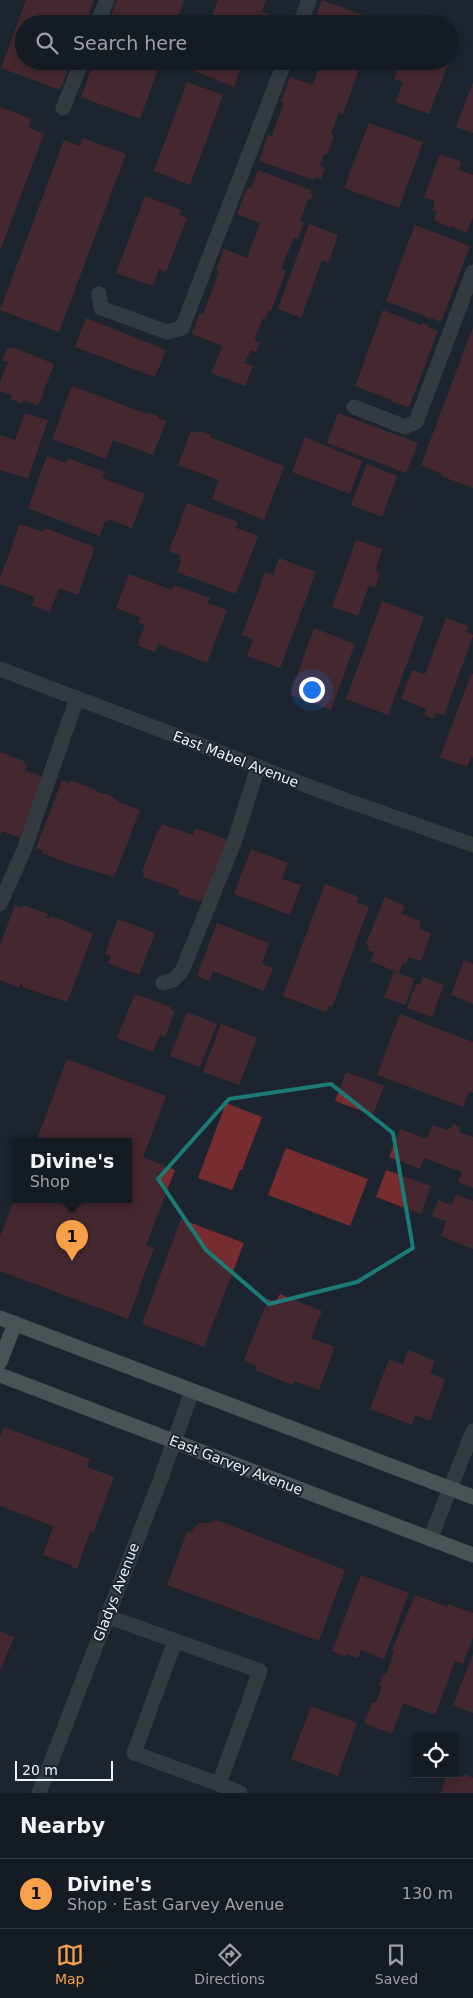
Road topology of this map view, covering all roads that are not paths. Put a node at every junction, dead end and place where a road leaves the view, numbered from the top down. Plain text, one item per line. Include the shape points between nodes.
1 (107, 0) edge
2 (309, 0) edge
3 (101, 15) edge
4 (303, 15) edge
5 (78, 70) edge
6 (282, 70) edge
7 (63, 108) dead end
8 (473, 272) edge
9 (99, 294) dead end
10 (354, 407) dead end
11 (0, 669) edge
12 (77, 698) junction
13 (258, 767) junction
14 (473, 845) edge
15 (0, 904) edge
16 (162, 983) dead end
17 (0, 1318) edge
18 (15, 1324) junction
19 (0, 1362) edge
20 (0, 1375) edge
21 (192, 1391) junction
22 (473, 1431) edge
23 (174, 1441) junction
24 (450, 1489) junction
25 (473, 1498) edge
26 (430, 1539) junction
27 (473, 1555) edge
28 (106, 1616) junction
29 (175, 1641) junction
30 (218, 1784) junction
31 (39, 1793) edge
32 (240, 1793) edge

1 - 3 street
2 - 4 street
5 - 7 street
6 - 9 street via 182,328 167,332 101,308
8 - 10 street via 416,422 405,427
11 - 12 street, East Mabel Avenue
12 - 13 street, East Mabel Avenue
12 - 15 street via 24,850
13 - 14 street, East Mabel Avenue
13 - 16 street via 234,843 182,971 173,980
17 - 18 main road
18 - 19 main road
18 - 21 main road
20 - 23 main road, East Garvey Avenue
21 - 23 street, Gladys Avenue
21 - 24 main road
22 - 24 street
23 - 26 main road, East Garvey Avenue
23 - 28 street, Gladys Avenue
24 - 25 main road
24 - 26 street
26 - 27 main road, East Garvey Avenue
28 - 29 street
28 - 31 street, Gladys Avenue
29 - 30 street via 134,1753
29 - 30 street via 260,1671
30 - 32 street

